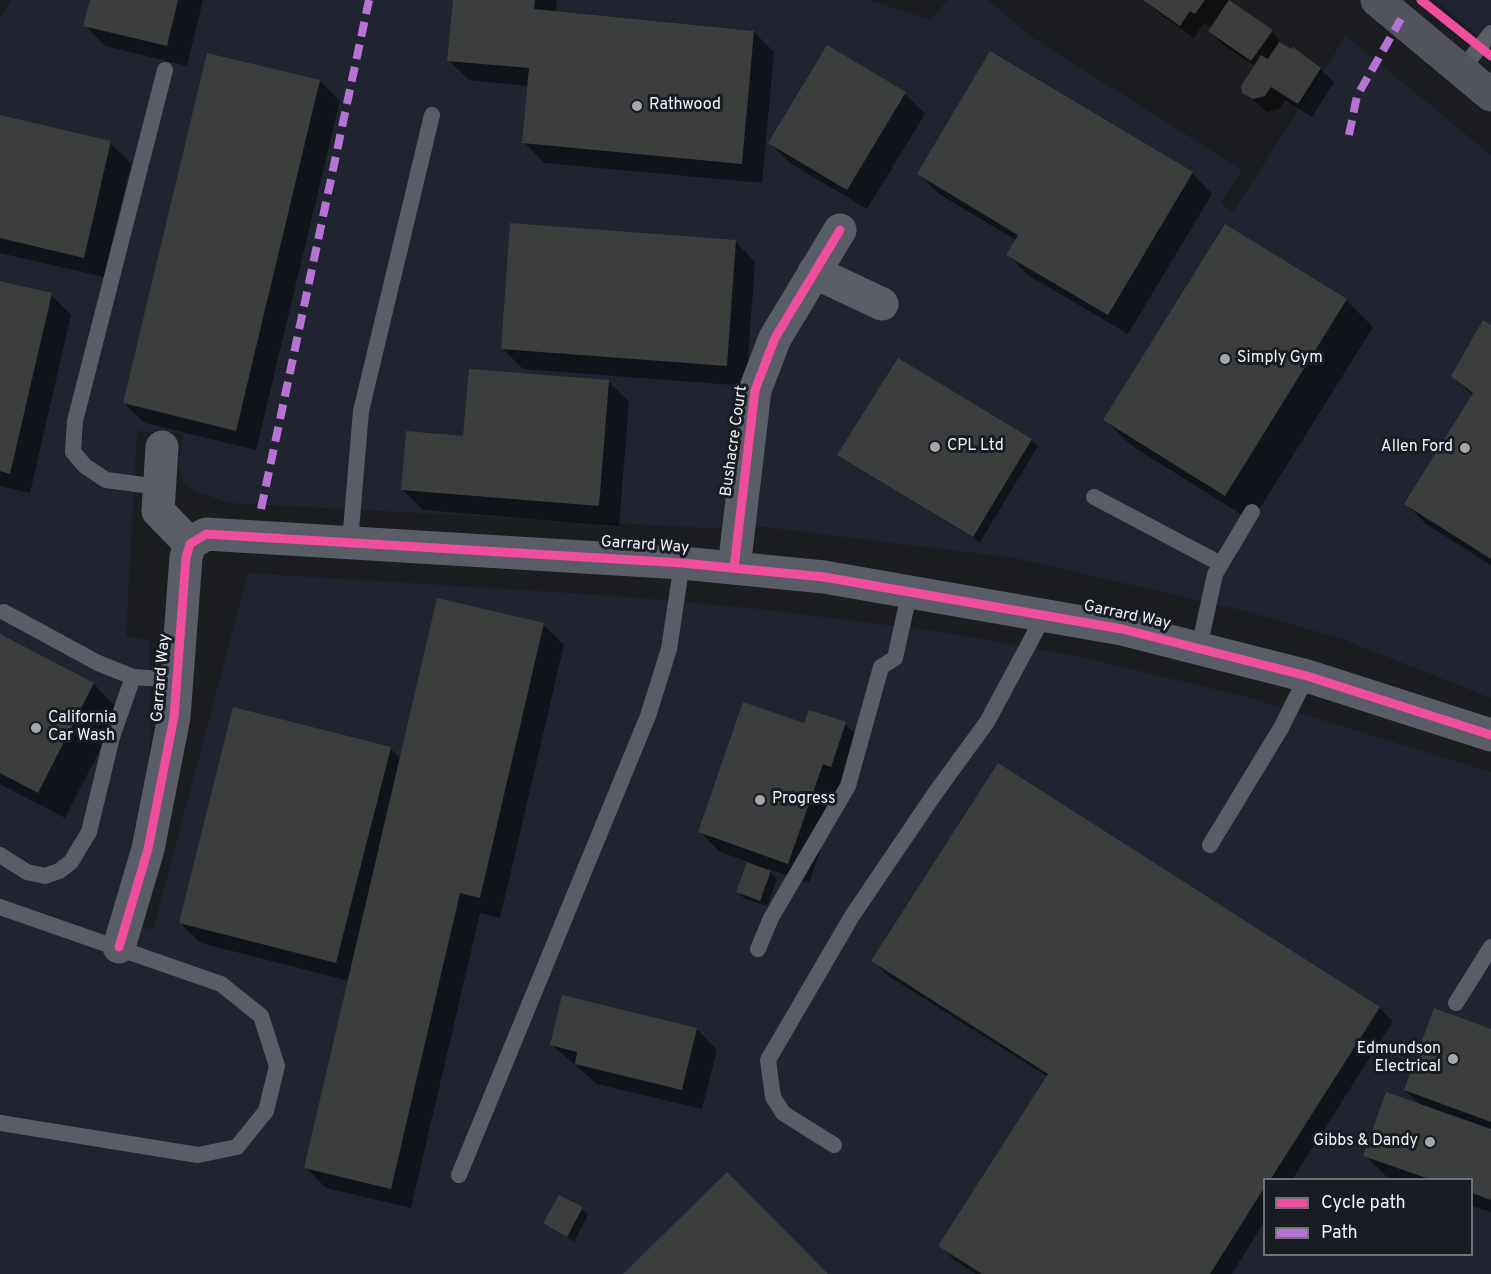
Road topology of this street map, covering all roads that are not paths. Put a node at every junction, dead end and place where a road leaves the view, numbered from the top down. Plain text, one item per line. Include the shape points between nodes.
1 (1377, 0) edge
2 (1491, 33) edge
3 (165, 70) dead end
4 (1461, 70) junction
5 (1491, 95) edge
6 (432, 115) dead end
7 (840, 230) dead end
8 (814, 272) junction
9 (882, 304) dead end
10 (162, 447) dead end
11 (159, 487) junction
12 (1094, 497) dead end
13 (1252, 512) dead end
14 (350, 542) junction
15 (190, 544) junction
16 (682, 563) junction
17 (1221, 564) junction
18 (734, 568) junction
19 (910, 590) junction
20 (4, 612) dead end
21 (1045, 614) junction
22 (1199, 648) junction
23 (1307, 676) junction
24 (133, 677) junction
25 (177, 680) junction
26 (1491, 735) edge
27 (1210, 845) dead end
28 (0, 855) edge
29 (0, 907) edge
30 (119, 946) junction
31 (1491, 947) edge
32 (758, 949) dead end
33 (1456, 1003) dead end
34 (0, 1123) edge
35 (834, 1145) dead end
36 (459, 1175) dead end

1 - 4 main road
2 - 4 lane
3 - 11 lane via 75,421 73,452 106,480
4 - 5 main road
6 - 14 lane via 361,411
7 - 8 street, Bushacre Court
8 - 9 street
8 - 18 street, Bushacre Court via 775,338 755,390
10 - 11 street
11 - 15 street via 158,511
12 - 17 lane
13 - 17 lane
14 - 15 street, Garrard Way via 206,534
14 - 16 street, Garrard Way
15 - 25 street, Garrard Way
16 - 18 street, Garrard Way
16 - 36 lane via 669,649 648,716
17 - 22 lane via 1215,574
18 - 19 street, Garrard Way
19 - 21 street, Garrard Way
19 - 32 lane via 895,658 881,667 848,786 771,918
20 - 24 lane via 98,663
21 - 22 street, Garrard Way
21 - 35 lane via 987,722 852,916 768,1060 773,1097 783,1113
22 - 23 street, Garrard Way
23 - 26 street, Garrard Way
23 - 27 lane via 1281,728
24 - 25 lane
24 - 28 lane via 112,736 82,848 65,867 45,876 27,872
25 - 30 street, Garrard Way via 165,768 150,837
29 - 30 lane
30 - 34 lane via 220,984 261,1016 277,1066 266,1111 237,1147 198,1155
31 - 33 lane

